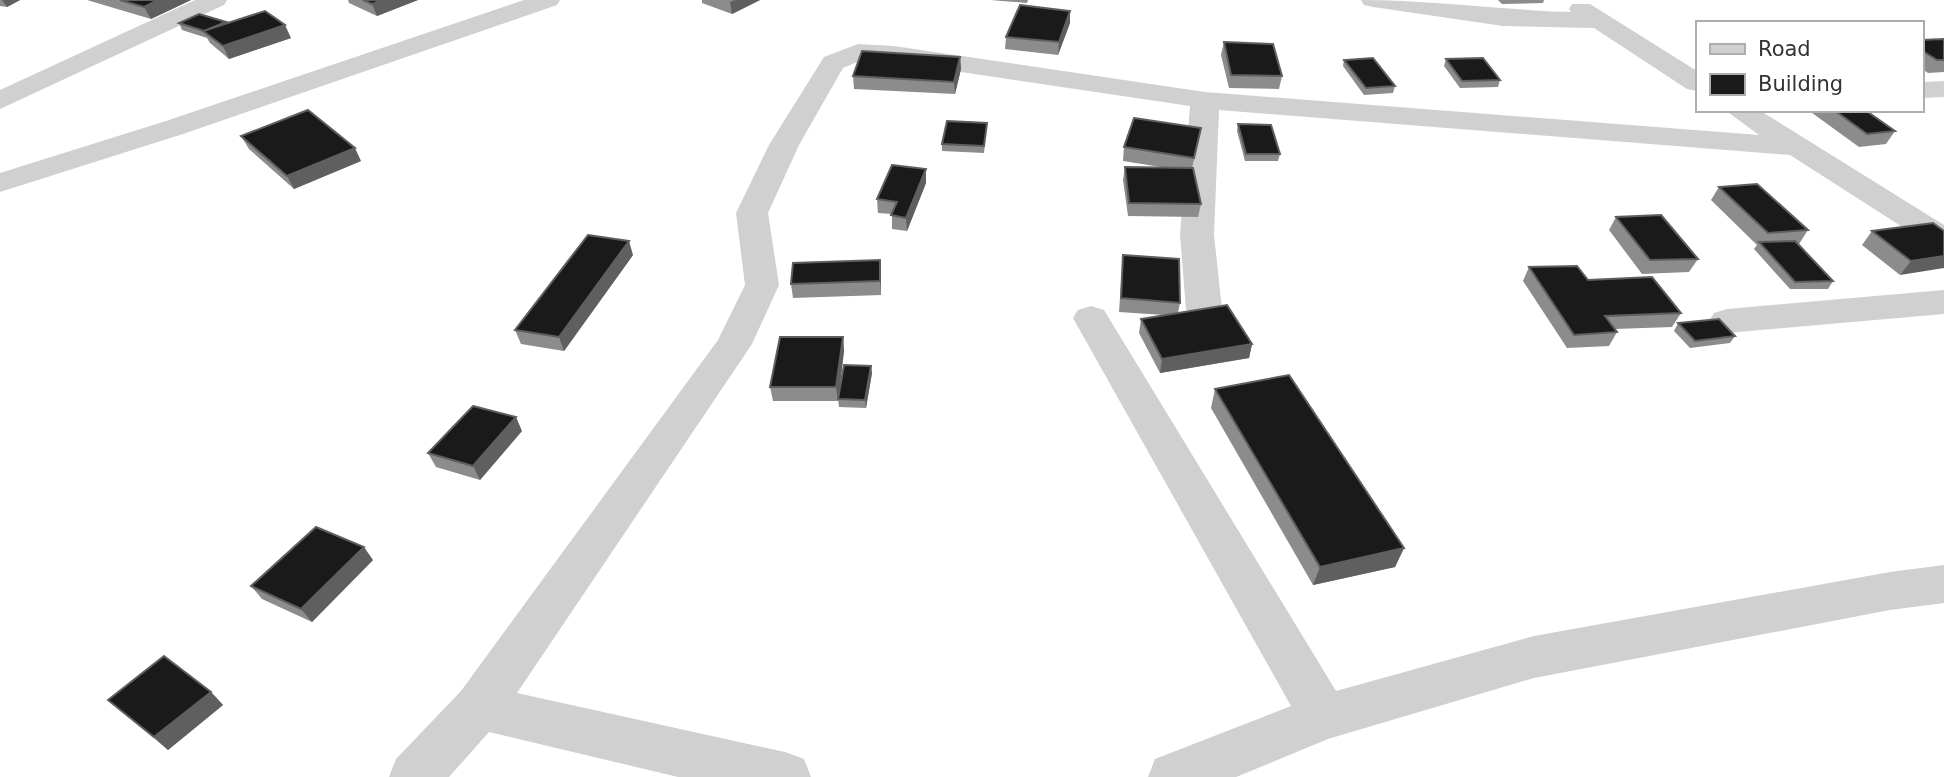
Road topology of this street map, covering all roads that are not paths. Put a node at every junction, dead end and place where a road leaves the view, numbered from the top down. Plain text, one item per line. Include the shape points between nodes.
1 (215, 0) edge
2 (548, 0) edge
3 (1373, 0) edge
4 (1567, 0) edge
5 (1601, 21) junction
6 (1696, 82) edge
7 (1944, 89) edge
8 (1923, 90) edge
9 (1205, 100) junction
10 (0, 101) edge
11 (1743, 112) edge
12 (1797, 147) junction
13 (0, 183) edge
14 (1944, 240) edge
15 (1944, 302) edge
16 (1204, 309) edge
17 (1091, 318) dead end
18 (1727, 321) dead end
19 (1944, 584) edge
20 (479, 706) junction
21 (1324, 717) junction
22 (415, 777) edge
23 (785, 777) edge
24 (1174, 777) edge

1 - 10 street
2 - 13 street
3 - 5 street via 1503,18
4 - 5 street
5 - 6 street
7 - 8 street
9 - 12 street
9 - 16 street via 1197,235
9 - 20 street via 894,54 858,52 833,63 784,145 752,213 762,285 734,344
11 - 12 street
12 - 14 street
15 - 18 street
17 - 21 street
19 - 21 street via 1534,657
20 - 22 street
20 - 23 street
21 - 24 street

